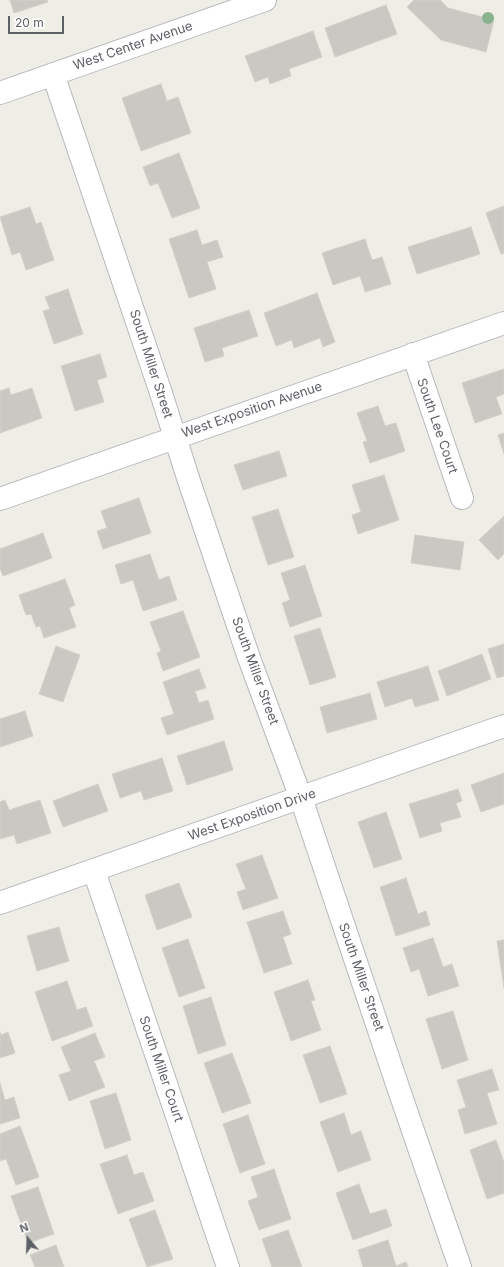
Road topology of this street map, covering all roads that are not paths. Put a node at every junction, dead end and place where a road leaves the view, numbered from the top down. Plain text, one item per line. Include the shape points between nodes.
1 (265, 0) edge
2 (53, 74) junction
3 (0, 93) edge
4 (504, 323) edge
5 (412, 354) junction
6 (174, 438) junction
7 (462, 498) dead end
8 (0, 499) edge
9 (504, 726) edge
10 (301, 798) junction
11 (94, 871) junction
12 (0, 903) edge
13 (228, 1267) edge
14 (460, 1267) edge

1 - 2 street, West Center Avenue
2 - 3 street, West Center Avenue
2 - 6 street, South Miller Street
4 - 5 street, West Exposition Avenue
5 - 6 street, West Exposition Avenue
5 - 7 street, South Lee Court
6 - 8 street, West Exposition Avenue
6 - 10 street, South Miller Street via 247,651
9 - 10 street, West Exposition Drive
10 - 11 street, West Exposition Drive
10 - 14 street, South Miller Street
11 - 12 street, West Exposition Drive
11 - 13 street, South Miller Court

